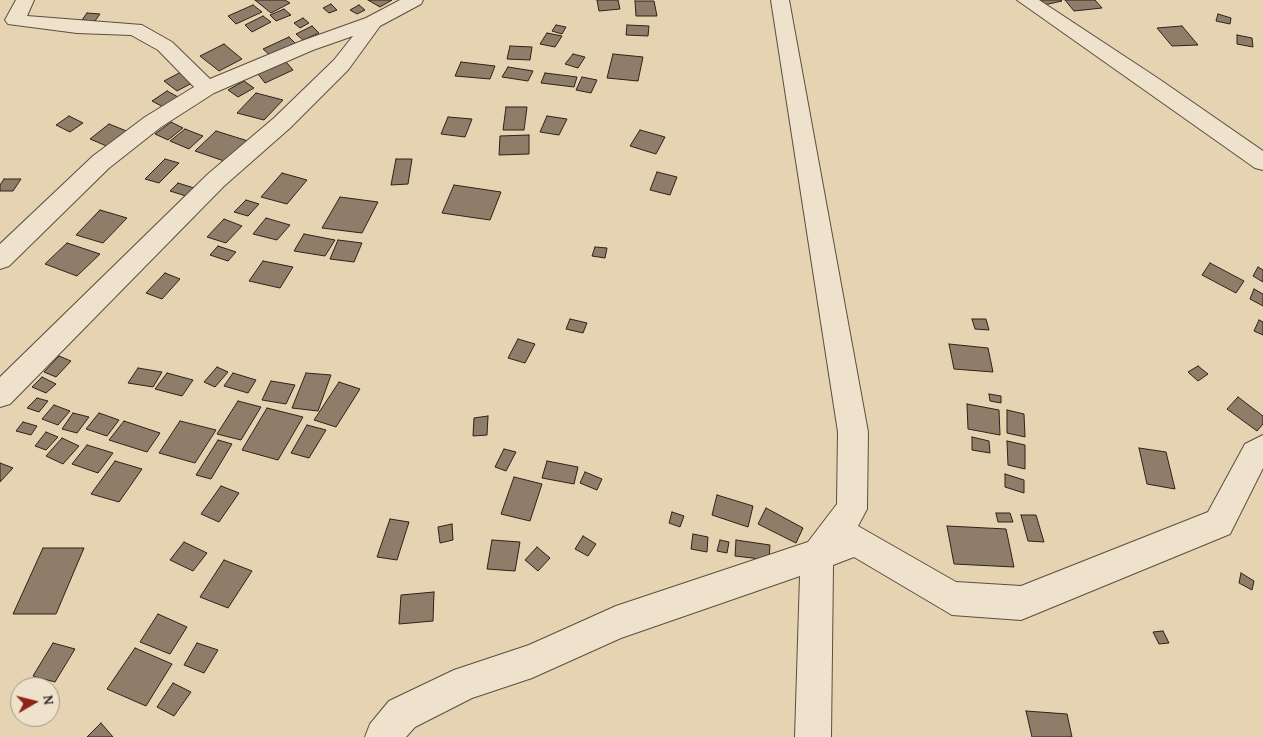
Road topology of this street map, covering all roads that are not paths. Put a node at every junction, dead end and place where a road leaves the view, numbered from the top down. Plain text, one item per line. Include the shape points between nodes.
1 (25, 0) edge
2 (414, 0) edge
3 (780, 0) edge
4 (1026, 0) edge
5 (373, 22) junction
6 (207, 88) junction
7 (1263, 162) edge
8 (0, 259) edge
9 (0, 395) edge
10 (1263, 448) edge
11 (817, 556) junction
12 (383, 737) edge
13 (813, 737) edge

1 - 6 street via 15,20 135,29 165,46
2 - 5 street
3 - 11 street via 853,432 852,509
4 - 7 street
5 - 6 street
5 - 9 street via 341,65 282,123 216,180
6 - 8 street via 153,122 101,162
10 - 11 street via 1254,454 1219,522 1021,603 952,598 856,541
11 - 12 street via 616,623 532,661 466,682 402,714
11 - 13 street

